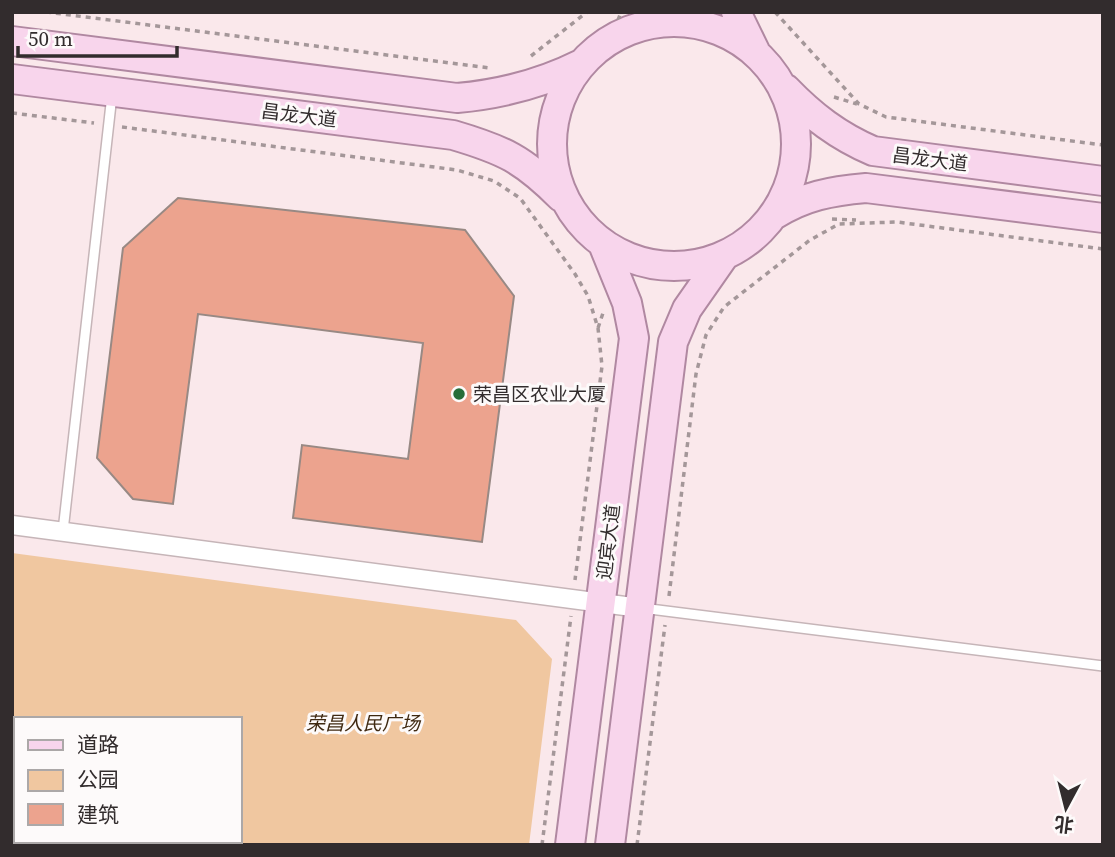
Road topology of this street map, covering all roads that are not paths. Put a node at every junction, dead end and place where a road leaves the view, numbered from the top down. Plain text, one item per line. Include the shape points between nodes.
1 (640, 12) edge
2 (736, 12) edge
3 (611, 39) junction
4 (12, 41) edge
5 (756, 53) junction
6 (581, 64) junction
7 (12, 79) edge
8 (781, 83) junction
9 (113, 92) junction
10 (1103, 181) edge
11 (566, 202) junction
12 (774, 215) junction
13 (1103, 218) edge
14 (603, 244) junction
15 (724, 256) junction
16 (12, 525) edge
17 (63, 531) junction
18 (600, 603) junction
19 (653, 610) junction
20 (1103, 666) edge
21 (570, 845) edge
22 (610, 845) edge

1 - 3 main road
2 - 5 main road
3 - 5 main road via 647,25 686,22 723,32
3 - 6 main road
4 - 6 main road, 昌龙大道 via 457,98 517,89
5 - 8 main road
6 - 11 main road via 554,116 551,145
7 - 9 main road, 昌龙大道
8 - 10 main road, 昌龙大道 via 843,139 873,151
8 - 12 main road via 794,115 797,150 790,184
9 - 11 main road, 昌龙大道 via 453,135 502,150 533,170
9 - 17 lane
11 - 14 main road
12 - 13 main road, 昌龙大道 via 800,199 866,188
12 - 15 main road via 752,239
14 - 15 main road via 641,262 683,266
14 - 18 main road, 迎宾大道 via 627,303 634,338
15 - 19 main road, 迎宾大道 via 687,309 673,342
16 - 17 street
17 - 18 street
18 - 19 street
18 - 21 main road, 迎宾大道
19 - 20 lane
19 - 22 main road, 迎宾大道

